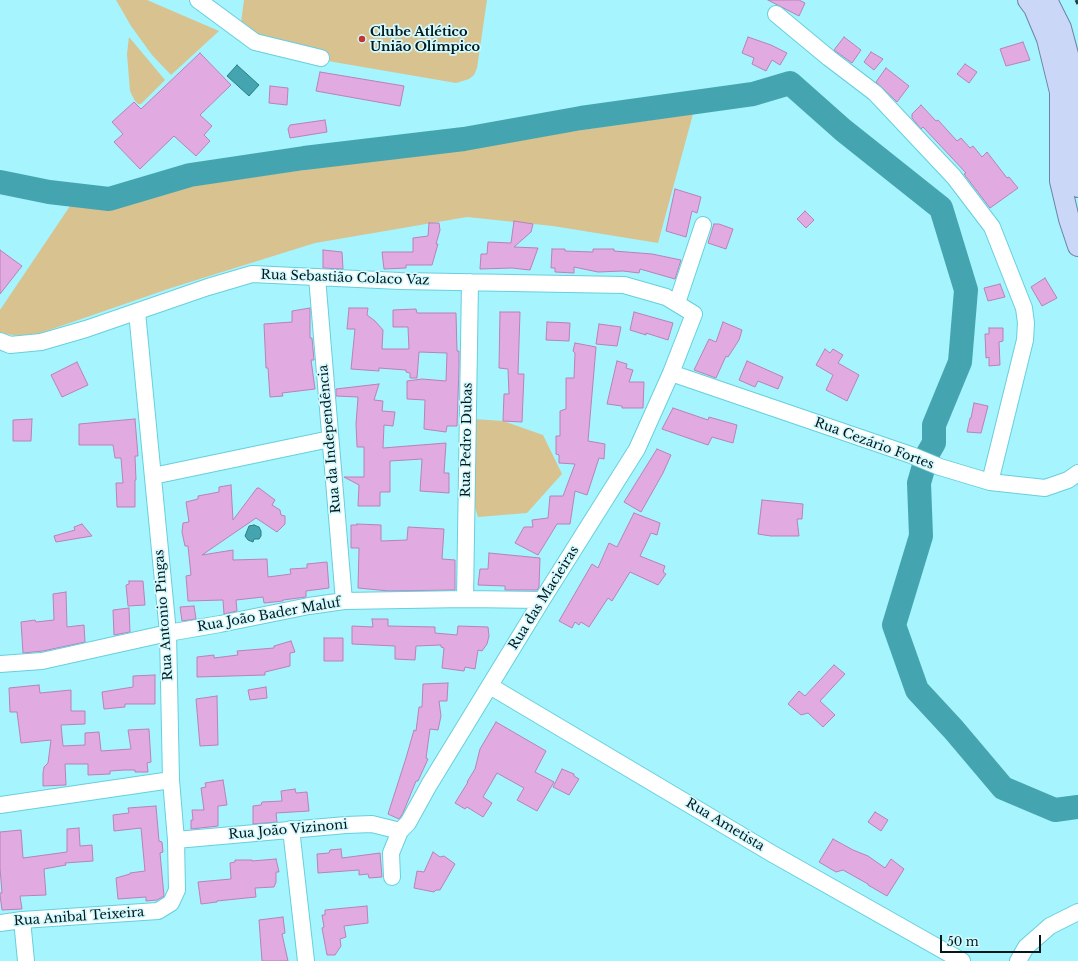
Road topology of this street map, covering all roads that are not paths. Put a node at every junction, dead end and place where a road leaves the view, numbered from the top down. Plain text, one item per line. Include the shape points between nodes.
1 (198, 0) edge
2 (1028, 0) edge
3 (1047, 0) edge
4 (776, 14) dead end
5 (321, 58) dead end
6 (1078, 187) edge
7 (703, 225) dead end
8 (1078, 246) edge
9 (317, 277) junction
10 (470, 282) junction
11 (677, 304) junction
12 (137, 312) junction
13 (694, 314) joint
14 (0, 341) edge
15 (671, 373) junction
16 (330, 439) junction
17 (1078, 473) edge
18 (153, 476) junction
19 (990, 482) junction
20 (465, 599) junction
21 (542, 600) junction
22 (344, 601) junction
23 (168, 633) junction
24 (0, 664) edge
25 (490, 686) junction
26 (171, 780) junction
27 (0, 804) edge
28 (291, 829) junction
29 (400, 831) junction
30 (176, 840) junction
31 (392, 877) dead end
32 (158, 911) joint
33 (1078, 912) edge
34 (22, 920) junction
35 (0, 923) edge
36 (26, 961) edge
37 (306, 961) edge
38 (962, 961) edge
39 (1018, 961) edge

1 - 5 street via 255,42
2 - 8 main road via 1047,39 1060,92 1060,181
3 - 6 main road via 1061,28 1069,58 1073,83
4 - 19 street via 875,93 954,177 992,227 1024,308 1026,323 1025,340
7 - 11 street
9 - 10 street, Rua Sebastião Colaco Vaz
9 - 12 street, Rua Sebastião Colaco Vaz via 252,274
9 - 16 street, Rua da Independência
10 - 11 street, Rua Sebastião Colaco Vaz via 624,284 666,297
10 - 20 street, Rua Pedro Dubas
11 - 13 street, Rua Sebastião Colaco Vaz
12 - 14 street, Rua Sebastião Colaco Vaz via 41,342 10,344
12 - 18 street, Rua Antonio Pingas
13 - 15 street, Rua das Macieiras
15 - 19 street, Rua Cezário Fortes
15 - 21 street, Rua das Macieiras via 637,449
16 - 18 street
16 - 22 street, Rua da Independência
17 - 19 street, Rua Cezário Fortes via 1068,480 1045,488
18 - 23 street, Rua Antonio Pingas
20 - 21 street, Rua João Bader Maluf
20 - 22 street, Rua João Bader Maluf
21 - 25 street, Rua das Macieiras
22 - 23 street, Rua João Bader Maluf
23 - 24 street, Rua João Bader Maluf via 42,661
23 - 26 street, Rua Antonio Pingas
25 - 29 street, Rua das Macieiras via 408,823
25 - 38 street, Rua Ametista via 764,849
26 - 27 street
26 - 30 street, Rua Antonio Pingas
28 - 29 street, Rua João Vizinoni via 372,824
28 - 30 street, Rua João Vizinoni
28 - 37 street
29 - 31 street, Rua das Macieiras via 391,853
30 - 32 street, Rua Antonio Pingas via 177,890 171,903
32 - 34 street, Rua Anibal Teixeira
33 - 39 street via 1050,926 1026,947
34 - 35 street, Rua Anibal Teixeira
34 - 36 street

